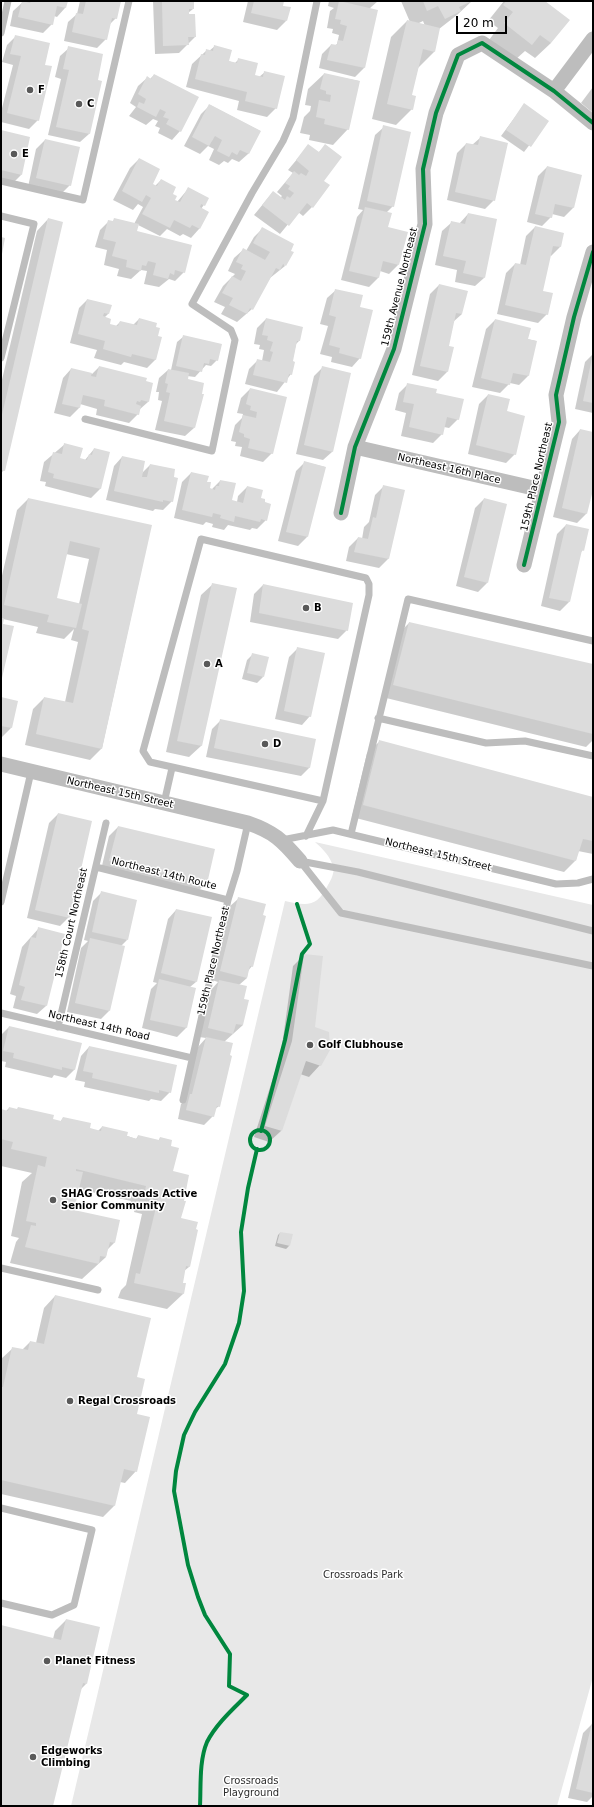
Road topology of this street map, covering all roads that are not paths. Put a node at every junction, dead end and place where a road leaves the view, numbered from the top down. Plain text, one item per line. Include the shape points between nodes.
1 (8, 1) edge
2 (129, 1) edge
3 (317, 1) edge
4 (1, 33) edge
5 (593, 39) edge
6 (554, 91) junction
7 (593, 123) edge
8 (1, 181) edge
9 (1, 216) edge
10 (593, 252) edge
11 (1, 358) edge
12 (85, 419) dead end
13 (356, 447) junction
14 (542, 490) junction
15 (341, 514) dead end
16 (524, 565) dead end
17 (593, 641) edge
18 (378, 718) junction
19 (593, 756) edge
20 (1, 764) edge
21 (172, 768) junction
22 (31, 772) junction
23 (323, 801) junction
24 (164, 803) junction
25 (106, 823) dead end
26 (248, 823) junction
27 (351, 834) junction
28 (306, 836) junction
29 (282, 840) junction
30 (300, 861) junction
31 (96, 867) junction
32 (593, 879) edge
33 (228, 900) junction
34 (1, 902) edge
35 (593, 931) edge
36 (593, 966) edge
37 (1, 1013) edge
38 (58, 1027) junction
39 (192, 1058) junction
40 (183, 1100) dead end
41 (1, 1268) edge
42 (98, 1290) dead end
43 (1, 1508) edge
44 (1, 1603) edge

1 - 4 lane
2 - 8 lane via 83,200
3 - 12 lane via 293,118 283,141 192,304 231,330 234,340 212,451
5 - 6 street
6 - 7 street
6 - 13 street, 159th Avenue Northeast via 482,43 458,55 436,113 423,169 425,224 394,349
9 - 11 lane via 34,224
10 - 14 street, 159th Place Northeast via 574,317 556,395 559,422
13 - 14 street, Northeast 16th Place
13 - 15 street, 159th Avenue Northeast
14 - 16 street, 159th Place Northeast
17 - 18 lane via 408,599
18 - 19 lane via 486,743 525,741
18 - 27 lane
20 - 22 street, Northeast 15th Street
21 - 23 lane
21 - 23 lane via 150,762 143,750 201,539 366,578 369,584 369,595
21 - 24 lane
22 - 24 street, Northeast 15th Street
22 - 34 lane
23 - 28 lane
24 - 26 street, Northeast 15th Street
25 - 31 lane, 158th Court Northeast
26 - 29 street, Northeast 15th Street via 266,829
26 - 33 lane, 159th Place Northeast
27 - 28 lane, Northeast 15th Street via 333,830
27 - 32 lane, Northeast 15th Street via 556,884
28 - 29 lane, Northeast 15th Street
29 - 30 street, Northeast 15th Street
30 - 35 lane via 358,872
30 - 36 lane via 341,914
31 - 33 lane, Northeast 14th Route
31 - 38 lane, 158th Court Northeast
33 - 39 lane, 159th Place Northeast
37 - 38 lane, Northeast 14th Road
38 - 39 lane, Northeast 14th Road
39 - 40 lane, 159th Place Northeast
41 - 42 lane
43 - 44 lane via 92,1530 74,1605 52,1615

